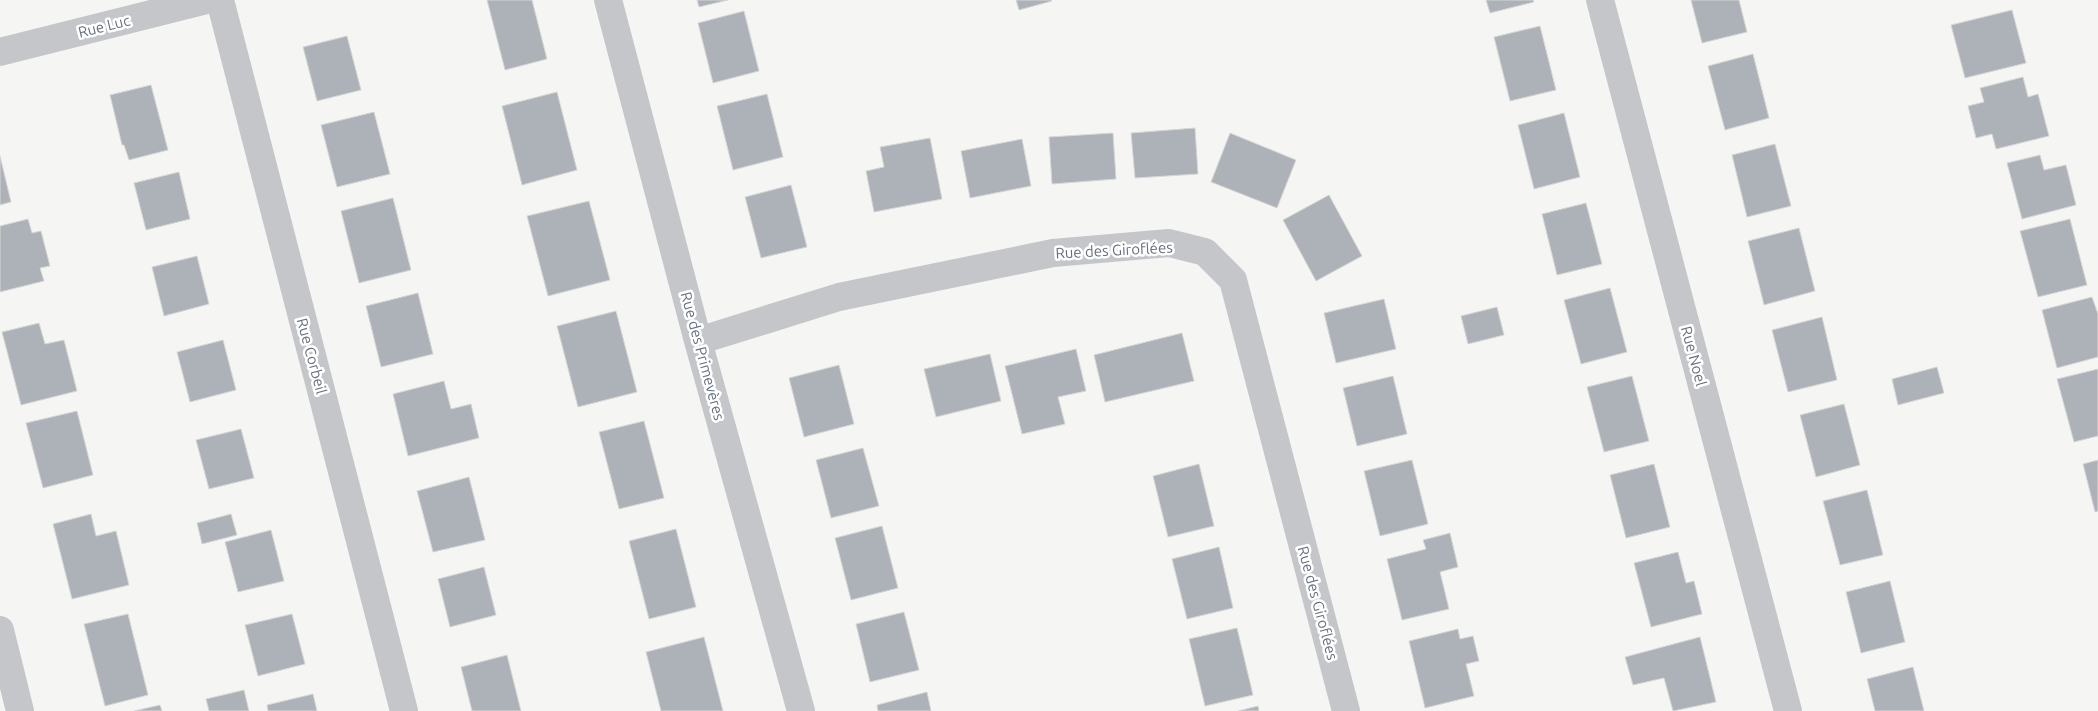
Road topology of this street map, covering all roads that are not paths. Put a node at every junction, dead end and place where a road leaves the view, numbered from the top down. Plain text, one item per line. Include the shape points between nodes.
1 (207, 0) edge
2 (220, 0) edge
3 (608, 0) edge
4 (1600, 0) edge
5 (0, 52) edge
6 (698, 341) junction
7 (0, 630) edge
8 (20, 711) edge
9 (404, 711) edge
10 (801, 711) edge
11 (1346, 711) edge
12 (1788, 711) edge

1 - 5 street, Rue Luc
2 - 9 street, Rue Corbeil
3 - 6 street, Rue des Primevères
4 - 12 street, Rue Noel
6 - 10 street, Rue des Primevères
6 - 11 street, Rue des Giroflées via 839,296 1053,253 1169,243 1205,252 1233,280
7 - 8 street

